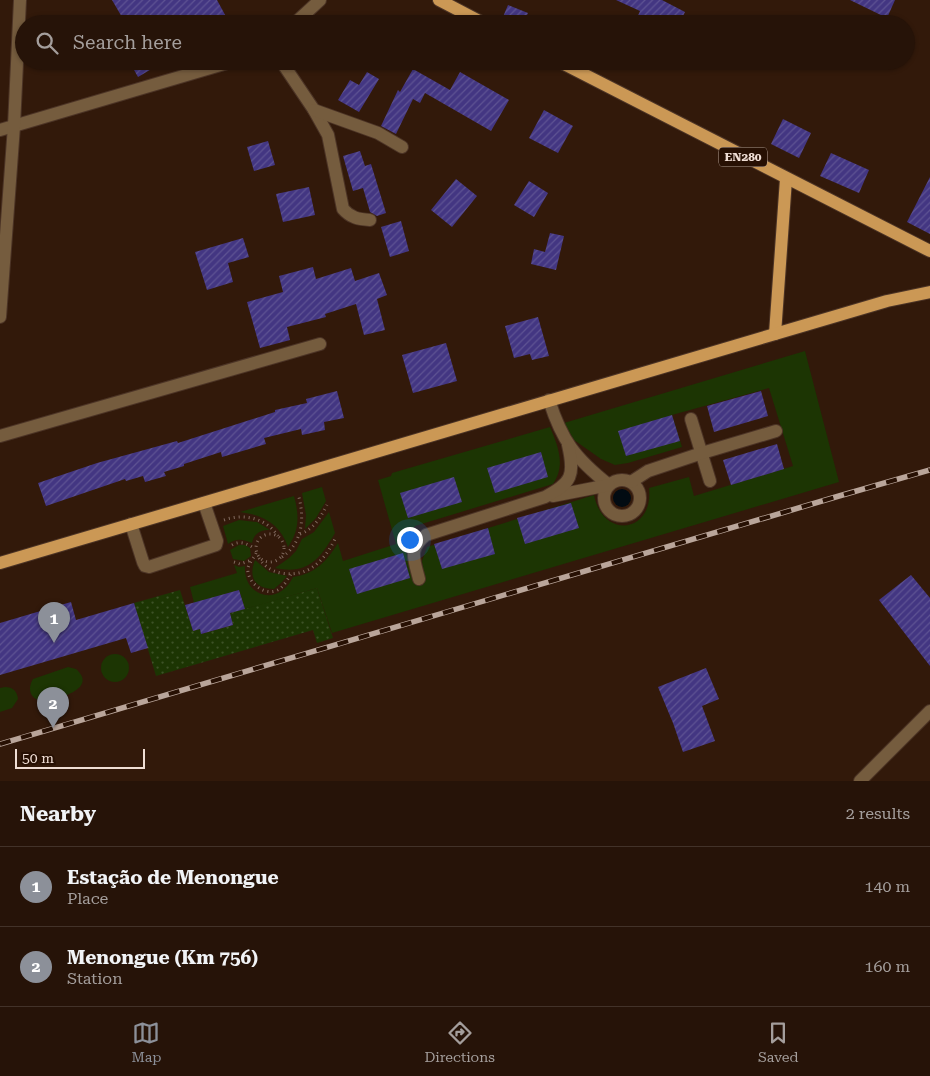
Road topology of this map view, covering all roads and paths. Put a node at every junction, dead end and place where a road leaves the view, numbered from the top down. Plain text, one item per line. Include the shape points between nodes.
1 (20, 0) edge
2 (320, 0) edge
3 (439, 0) edge
4 (19, 15) edge
5 (304, 15) edge
6 (468, 15) edge
7 (17, 70) edge
8 (204, 70) edge
9 (287, 70) edge
10 (575, 70) edge
11 (314, 110) junction
12 (14, 126) junction
13 (0, 130) edge
14 (402, 147) dead end
15 (786, 179) junction
16 (370, 220) dead end
17 (930, 251) edge
18 (930, 292) edge
19 (0, 317) edge
20 (775, 334) junction
21 (320, 344) dead end
22 (549, 400) junction
23 (691, 419) dead end
24 (776, 431) dead end
25 (0, 436) edge
26 (568, 445) junction
27 (702, 453) junction
28 (710, 481) dead end
29 (631, 482) junction
30 (609, 485) junction
31 (298, 494) dead end
32 (545, 497) junction
33 (204, 502) junction
34 (327, 505) dead end
35 (221, 521) dead end
36 (131, 524) junction
37 (299, 534) junction
38 (336, 537) dead end
39 (280, 538) junction
40 (229, 548) dead end
41 (256, 548) junction
42 (256, 553) junction
43 (259, 558) junction
44 (279, 559) junction
45 (252, 560) junction
46 (234, 562) dead end
47 (0, 563) edge
48 (291, 574) junction
49 (419, 579) dead end
50 (930, 711) edge
51 (860, 781) edge

1 - 4 street
2 - 5 street
3 - 6 main road
7 - 12 street
8 - 12 street
9 - 11 street
10 - 15 main road, EN280
11 - 14 street via 378,132
11 - 16 street via 330,142 343,209 354,218
12 - 13 street
12 - 19 street
15 - 17 main road, EN280
15 - 20 main road
18 - 20 main road
20 - 22 main road
21 - 25 street
22 - 26 street
22 - 33 main road
23 - 27 street
24 - 27 street
26 - 30 street
26 - 32 street via 571,477 562,488
27 - 28 street
27 - 29 street via 648,471
29 - 30 street via 619,480
29 - 30 street via 639,491 639,503 637,509 627,516 614,515 606,507 604,495
30 - 32 street
31 - 37 path via 302,515
32 - 49 street via 426,535 413,553
33 - 36 main road
33 - 36 street via 216,545 149,567 145,566
34 - 37 path via 315,525
35 - 39 path via 245,516 268,525
36 - 47 main road
37 - 44 path via 294,546
38 - 48 path via 317,564 309,570
39 - 41 path via 266,535 258,540
39 - 44 path via 284,547
40 - 41 path via 238,542
41 - 42 path
42 - 43 path
42 - 45 path
43 - 44 path via 271,563
43 - 48 path via 268,568
45 - 46 path via 240,564
45 - 48 path via 248,567 252,582 268,592 281,588
50 - 51 street

